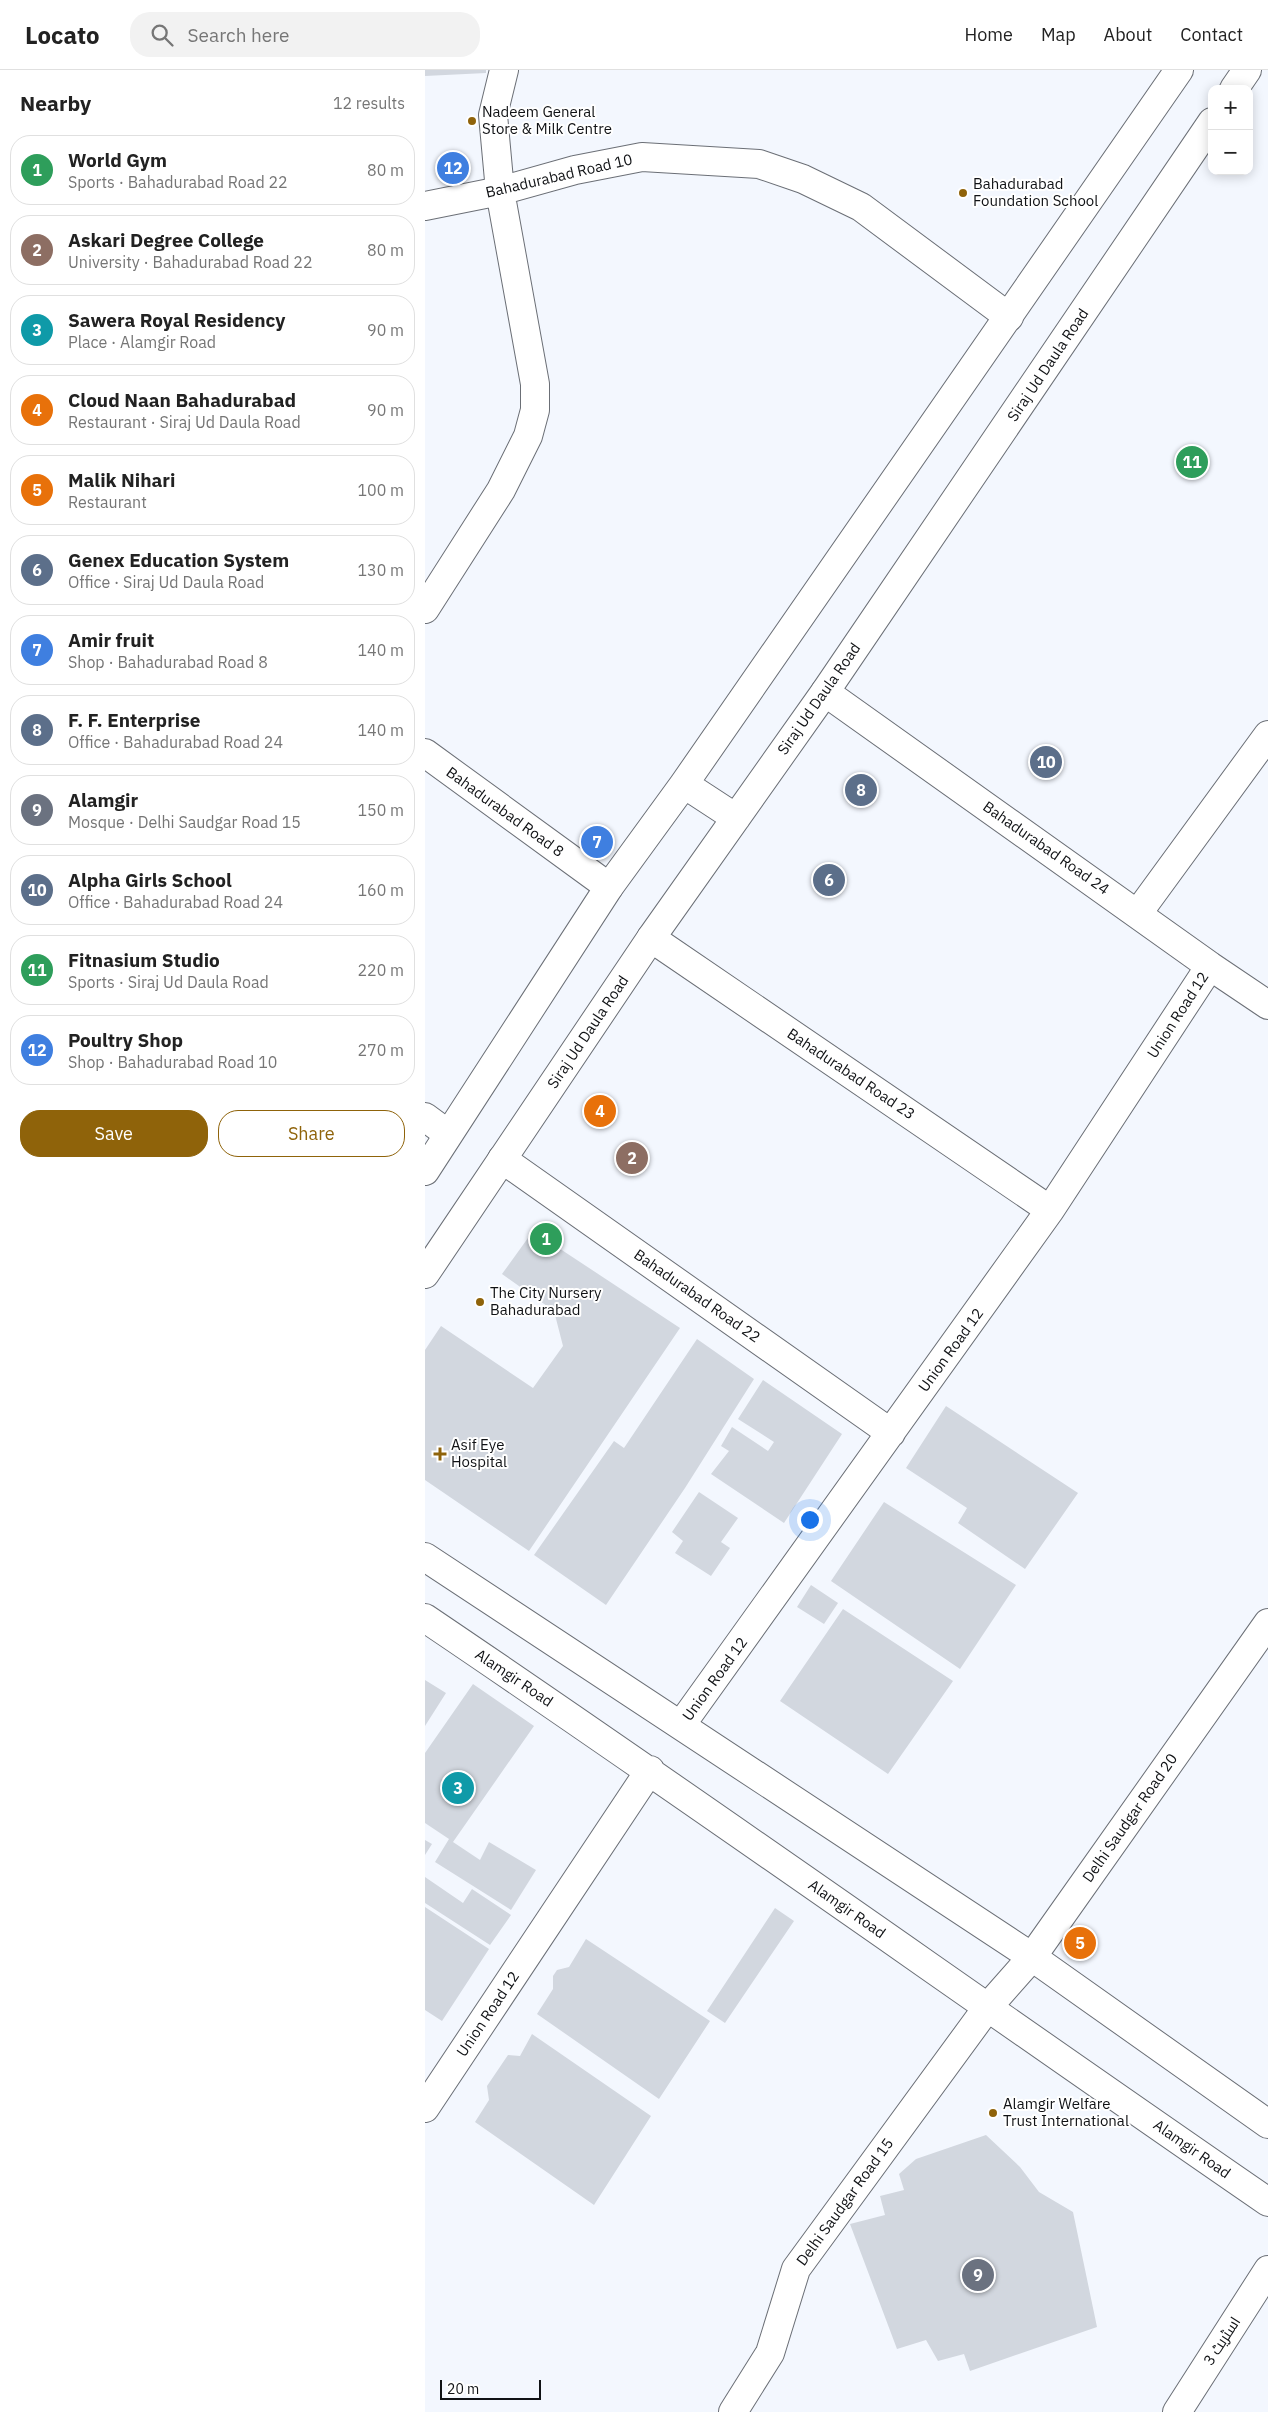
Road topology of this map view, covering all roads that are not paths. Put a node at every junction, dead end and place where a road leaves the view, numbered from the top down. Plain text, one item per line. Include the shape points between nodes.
1 (504, 70) edge
2 (1179, 70) edge
3 (1247, 70) edge
4 (1238, 85) edge
5 (1208, 128) edge
6 (500, 192) junction
7 (425, 206) edge
8 (1009, 317) junction
9 (425, 609) edge
10 (825, 692) junction
11 (1268, 735) edge
12 (425, 753) edge
13 (684, 784) junction
14 (736, 818) junction
15 (609, 888) junction
16 (1138, 913) junction
17 (651, 938) junction
18 (1210, 966) junction
19 (1268, 1005) edge
20 (425, 1118) edge
21 (448, 1134) junction
22 (502, 1159) junction
23 (425, 1171) edge
24 (1050, 1210) junction
25 (425, 1274) edge
26 (891, 1433) junction
27 (425, 1557) edge
28 (425, 1618) edge
29 (1268, 1623) edge
30 (681, 1725) junction
31 (650, 1770) junction
32 (1032, 1957) junction
33 (987, 2008) junction
34 (433, 2079) edge
35 (425, 2108) edge
36 (1268, 2124) edge
37 (1268, 2202) edge
38 (1268, 2270) edge
39 (733, 2412) edge
40 (1177, 2412) edge

1 - 6 street via 493,116
2 - 8 street
3 - 4 street
5 - 10 street, Siraj Ud Daula Road
6 - 7 street, Bahadurabad Road 10
6 - 8 street, Bahadurabad Road 10 via 575,170 642,156 759,164 803,178 861,207
6 - 9 street via 533,375 535,410 529,436 501,490
8 - 13 street
10 - 14 street, Siraj Ud Daula Road
10 - 16 street, Bahadurabad Road 24
11 - 16 street
12 - 15 street, Bahadurabad Road 8
13 - 14 street
13 - 15 street
14 - 17 street, Siraj Ud Daula Road
15 - 21 street
16 - 18 street, Bahadurabad Road 24
17 - 22 street, Siraj Ud Daula Road
17 - 24 street, Bahadurabad Road 23
18 - 19 street, Bahadurabad Road 24
18 - 24 street, Union Road 12
20 - 21 street
21 - 23 street
22 - 25 street, Siraj Ud Daula Road
22 - 26 street, Bahadurabad Road 22
24 - 26 street, Union Road 12
26 - 30 street, Union Road 12
27 - 30 street
28 - 31 street, Alamgir Road
29 - 32 street, Delhi Saudgar Road 20
30 - 32 street
31 - 33 street, Alamgir Road
31 - 34 street, Union Road 12
32 - 33 street, Delhi Saudgar Road 20
32 - 36 street
33 - 37 street, Alamgir Road
33 - 39 street, Delhi Saudgar Road 15 via 796,2270 770,2353
34 - 35 street, Union Road 12
38 - 40 street, اسٹریٹ 3

